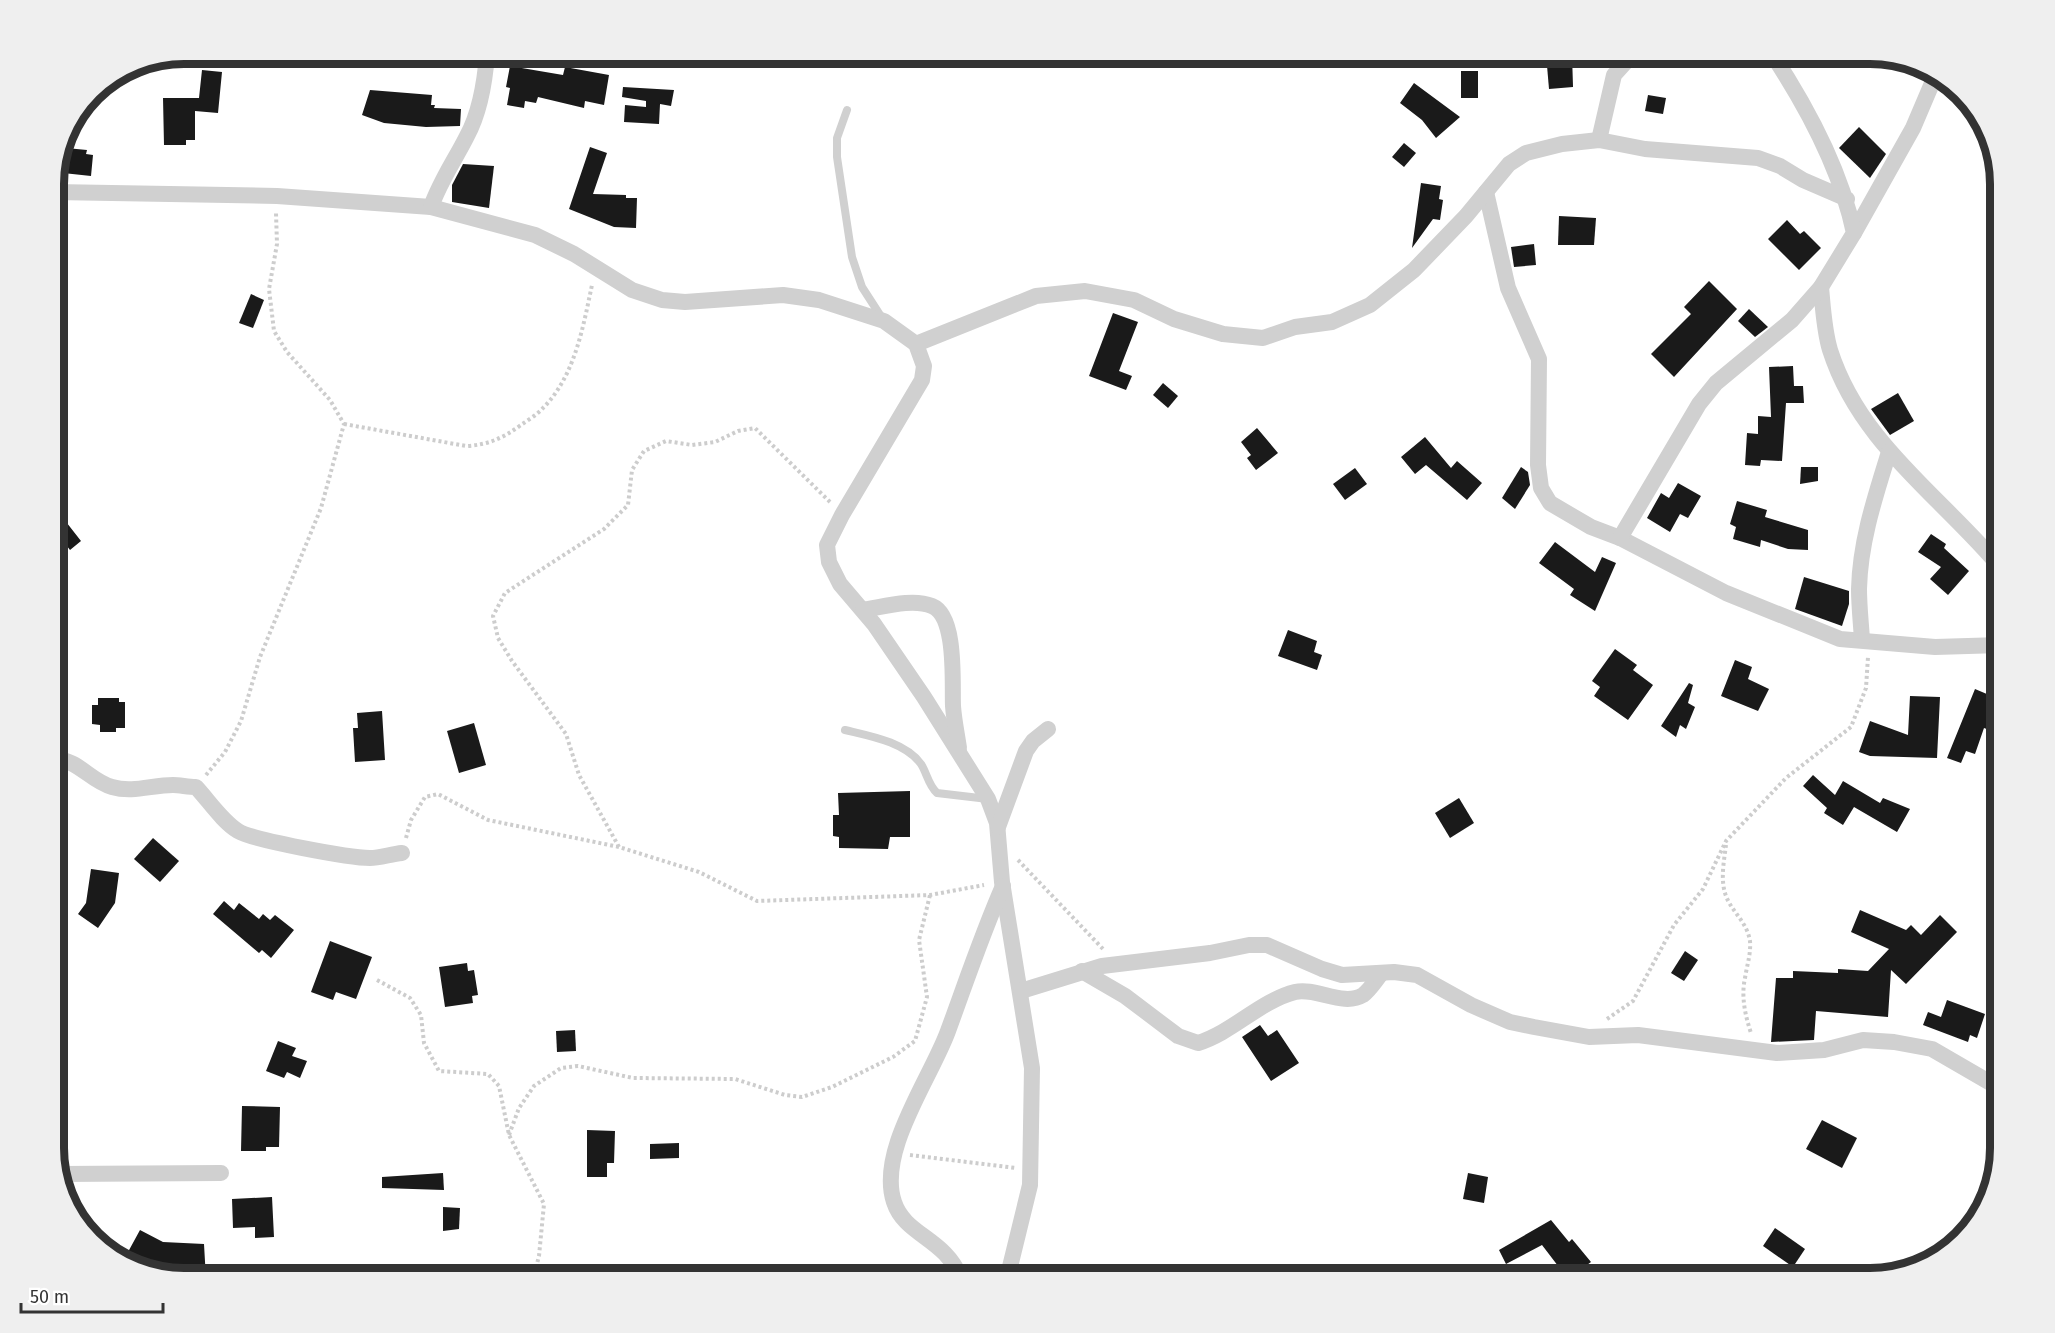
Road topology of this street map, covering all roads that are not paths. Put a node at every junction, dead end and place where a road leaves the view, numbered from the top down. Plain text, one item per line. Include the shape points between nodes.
1 (486, 64) edge
2 (1624, 64) edge
3 (1778, 64) edge
4 (1933, 82) edge
5 (847, 110) dead end
6 (1599, 140) junction
7 (65, 192) edge
8 (1486, 192) junction
9 (1847, 199) junction
10 (432, 207) junction
11 (1854, 233) junction
12 (1821, 287) junction
13 (884, 321) junction
14 (916, 344) junction
15 (1889, 453) junction
16 (1620, 538) junction
17 (1990, 548) edge
18 (863, 610) junction
19 (1867, 640) junction
20 (1990, 645) edge
21 (1048, 729) dead end
22 (845, 730) dead end
23 (961, 758) junction
24 (65, 760) edge
25 (987, 799) junction
26 (999, 833) junction
27 (402, 853) road end
28 (1002, 884) junction
29 (1082, 971) junction
30 (1381, 974) junction
31 (1021, 991) junction
32 (1990, 1083) edge
33 (221, 1173) dead end
34 (68, 1174) edge
35 (957, 1268) edge
36 (1009, 1268) edge

1 - 10 street via 471,128
2 - 6 street via 1614,75
3 - 9 street via 1812,124
4 - 11 street via 1914,128
5 - 13 lane via 837,138 837,157 852,257 862,287
6 - 8 street via 1526,153 1509,164
6 - 9 street via 1645,149 1758,158
7 - 10 street via 277,196
8 - 14 street via 1414,270 1370,305 1332,322 1295,327 1263,338 1223,334 1174,319 1134,300 1085,291 1036,296
8 - 16 street via 1508,288 1539,359 1541,488 1550,503
9 - 11 street
10 - 13 street via 519,229 596,267 632,290 662,300 783,295 819,300
11 - 12 street
12 - 15 street via 1830,350 1861,416
12 - 16 street via 1792,320 1716,383 1699,404
13 - 14 street
14 - 18 street via 924,366 916,393 828,545 829,562 840,584
15 - 17 street via 1923,490
15 - 19 street via 1862,554 1859,590
16 - 19 street via 1726,593 1824,634
18 - 23 street
18 - 23 street via 925,604 939,611 950,643
19 - 20 street via 1935,646
21 - 26 street via 1026,751
22 - 25 lane via 885,741 912,755 937,793
23 - 25 street
24 - 27 street via 112,787 196,787 240,833 370,858
25 - 26 street
26 - 28 street
28 - 31 street
28 - 35 street via 948,1032 902,1133 891,1181 896,1207 908,1223 944,1249
29 - 30 street via 1117,963 1267,945 1342,975
29 - 30 street via 1125,996 1178,1036 1198,1042 1230,1030 1284,995 1306,990 1351,998 1364,994
29 - 31 street
30 - 32 street via 1417,975 1510,1022 1589,1037 1638,1035 1777,1053 1824,1050 1863,1040 1894,1042 1932,1049
31 - 36 street via 1032,1068 1031,1170
33 - 34 street

